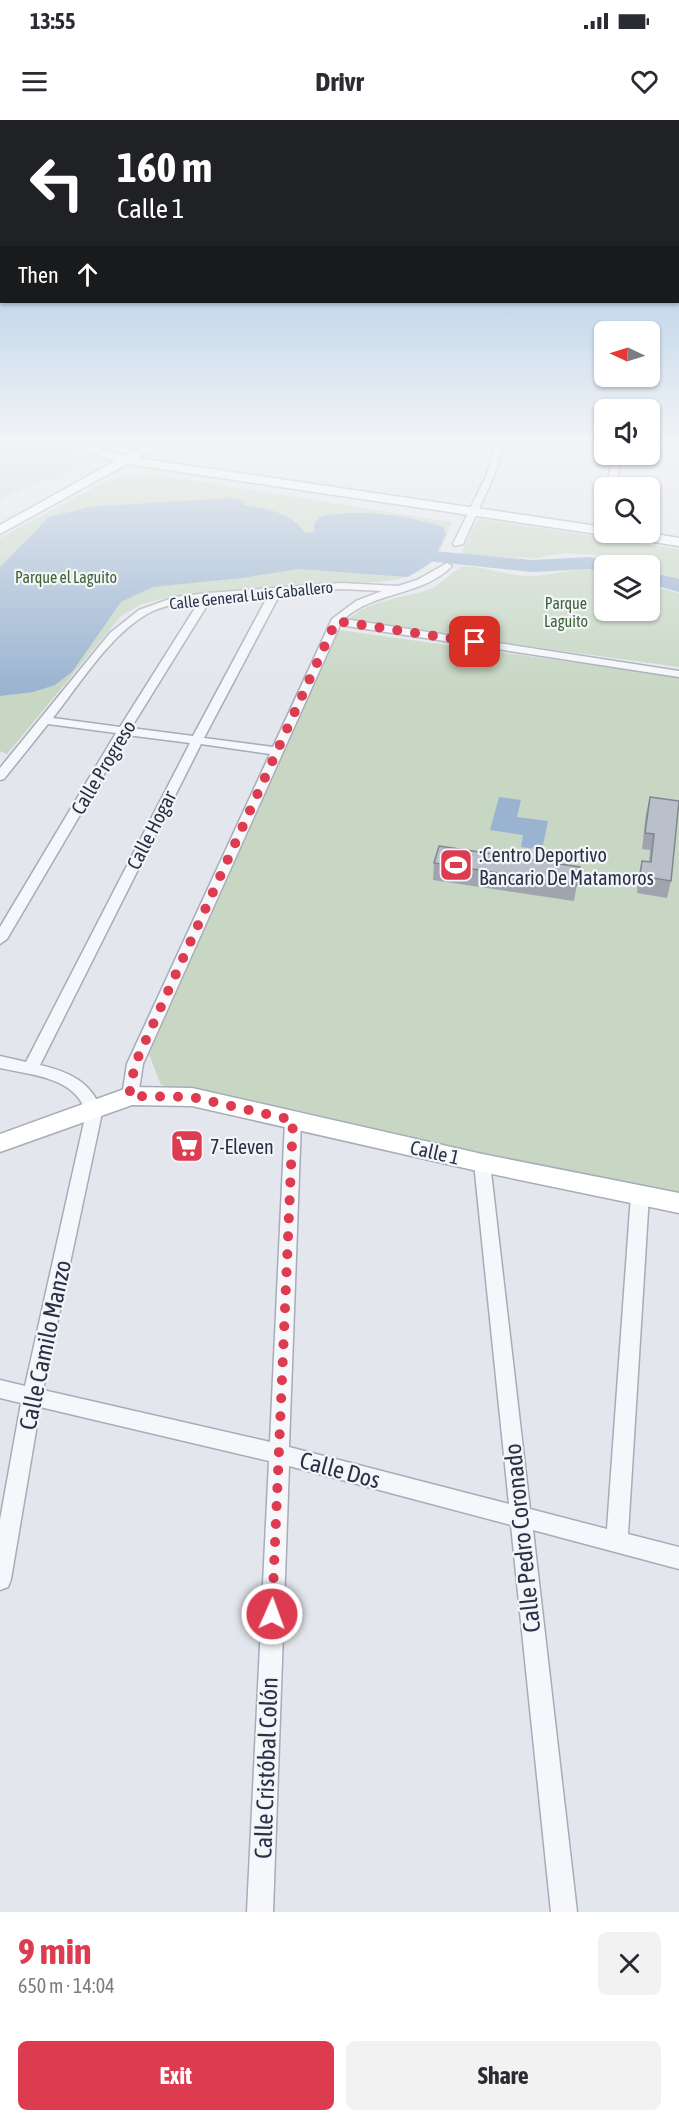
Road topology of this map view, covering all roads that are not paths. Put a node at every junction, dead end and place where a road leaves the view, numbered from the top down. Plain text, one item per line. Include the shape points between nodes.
1 (468, 525) edge
2 (564, 525) edge
3 (594, 529) edge
4 (660, 539) edge
5 (679, 542) edge
6 (458, 544) dead end
7 (447, 566) dead end
8 (400, 589) junction
9 (276, 591) junction
10 (208, 596) junction
11 (336, 621) junction
12 (679, 674) edge
13 (46, 720) junction
14 (124, 730) junction
15 (197, 740) junction
16 (275, 751) junction
17 (0, 756) edge
18 (12, 761) junction
19 (0, 776) edge
20 (0, 939) edge
21 (0, 1062) edge
22 (30, 1069) junction
23 (129, 1096) junction
24 (94, 1111) junction
25 (293, 1120) junction
26 (0, 1143) edge
27 (482, 1163) junction
28 (640, 1195) junction
29 (679, 1203) edge
30 (0, 1389) edge
31 (32, 1397) junction
32 (278, 1454) junction
33 (519, 1517) junction
34 (617, 1542) junction
35 (679, 1558) edge
36 (0, 1579) edge
37 (260, 1912) edge
38 (564, 1912) edge

1 - 6 street
2 - 3 street
4 - 5 street
7 - 8 street via 424,581
8 - 9 street, Calle General Luis Caballero via 341,586
8 - 11 street via 355,606
9 - 10 street, Calle General Luis Caballero
9 - 15 street, Calle Hogar
10 - 13 street, Calle General Luis Caballero via 160,605 132,619 114,635
10 - 14 street, Calle Progreso
11 - 12 street
11 - 16 street
13 - 14 street
13 - 18 street, Calle General Luis Caballero
14 - 15 street
14 - 20 street, Calle Progreso
15 - 16 street
15 - 22 street, Calle Hogar
16 - 23 street via 135,1064
17 - 18 street
18 - 19 street, Calle General Luis Caballero
21 - 22 street
22 - 24 street via 67,1078 81,1087
23 - 24 street
23 - 25 street, Calle 1 via 192,1097
24 - 26 street
24 - 31 street, Calle Camilo Manzo
25 - 27 street, Calle 1
25 - 32 street, Calle Cristóbal Colón
27 - 28 street, Calle 1
27 - 33 street, Calle Pedro Coronado
28 - 29 street, Calle 1
28 - 34 street
30 - 31 street, Calle Dos
31 - 32 street, Calle Dos
31 - 36 street, Calle Camilo Manzo
32 - 33 street, Calle Dos
32 - 37 street, Calle Cristóbal Colón
33 - 34 street, Calle Dos
33 - 38 street, Calle Pedro Coronado
34 - 35 street, Calle Dos

